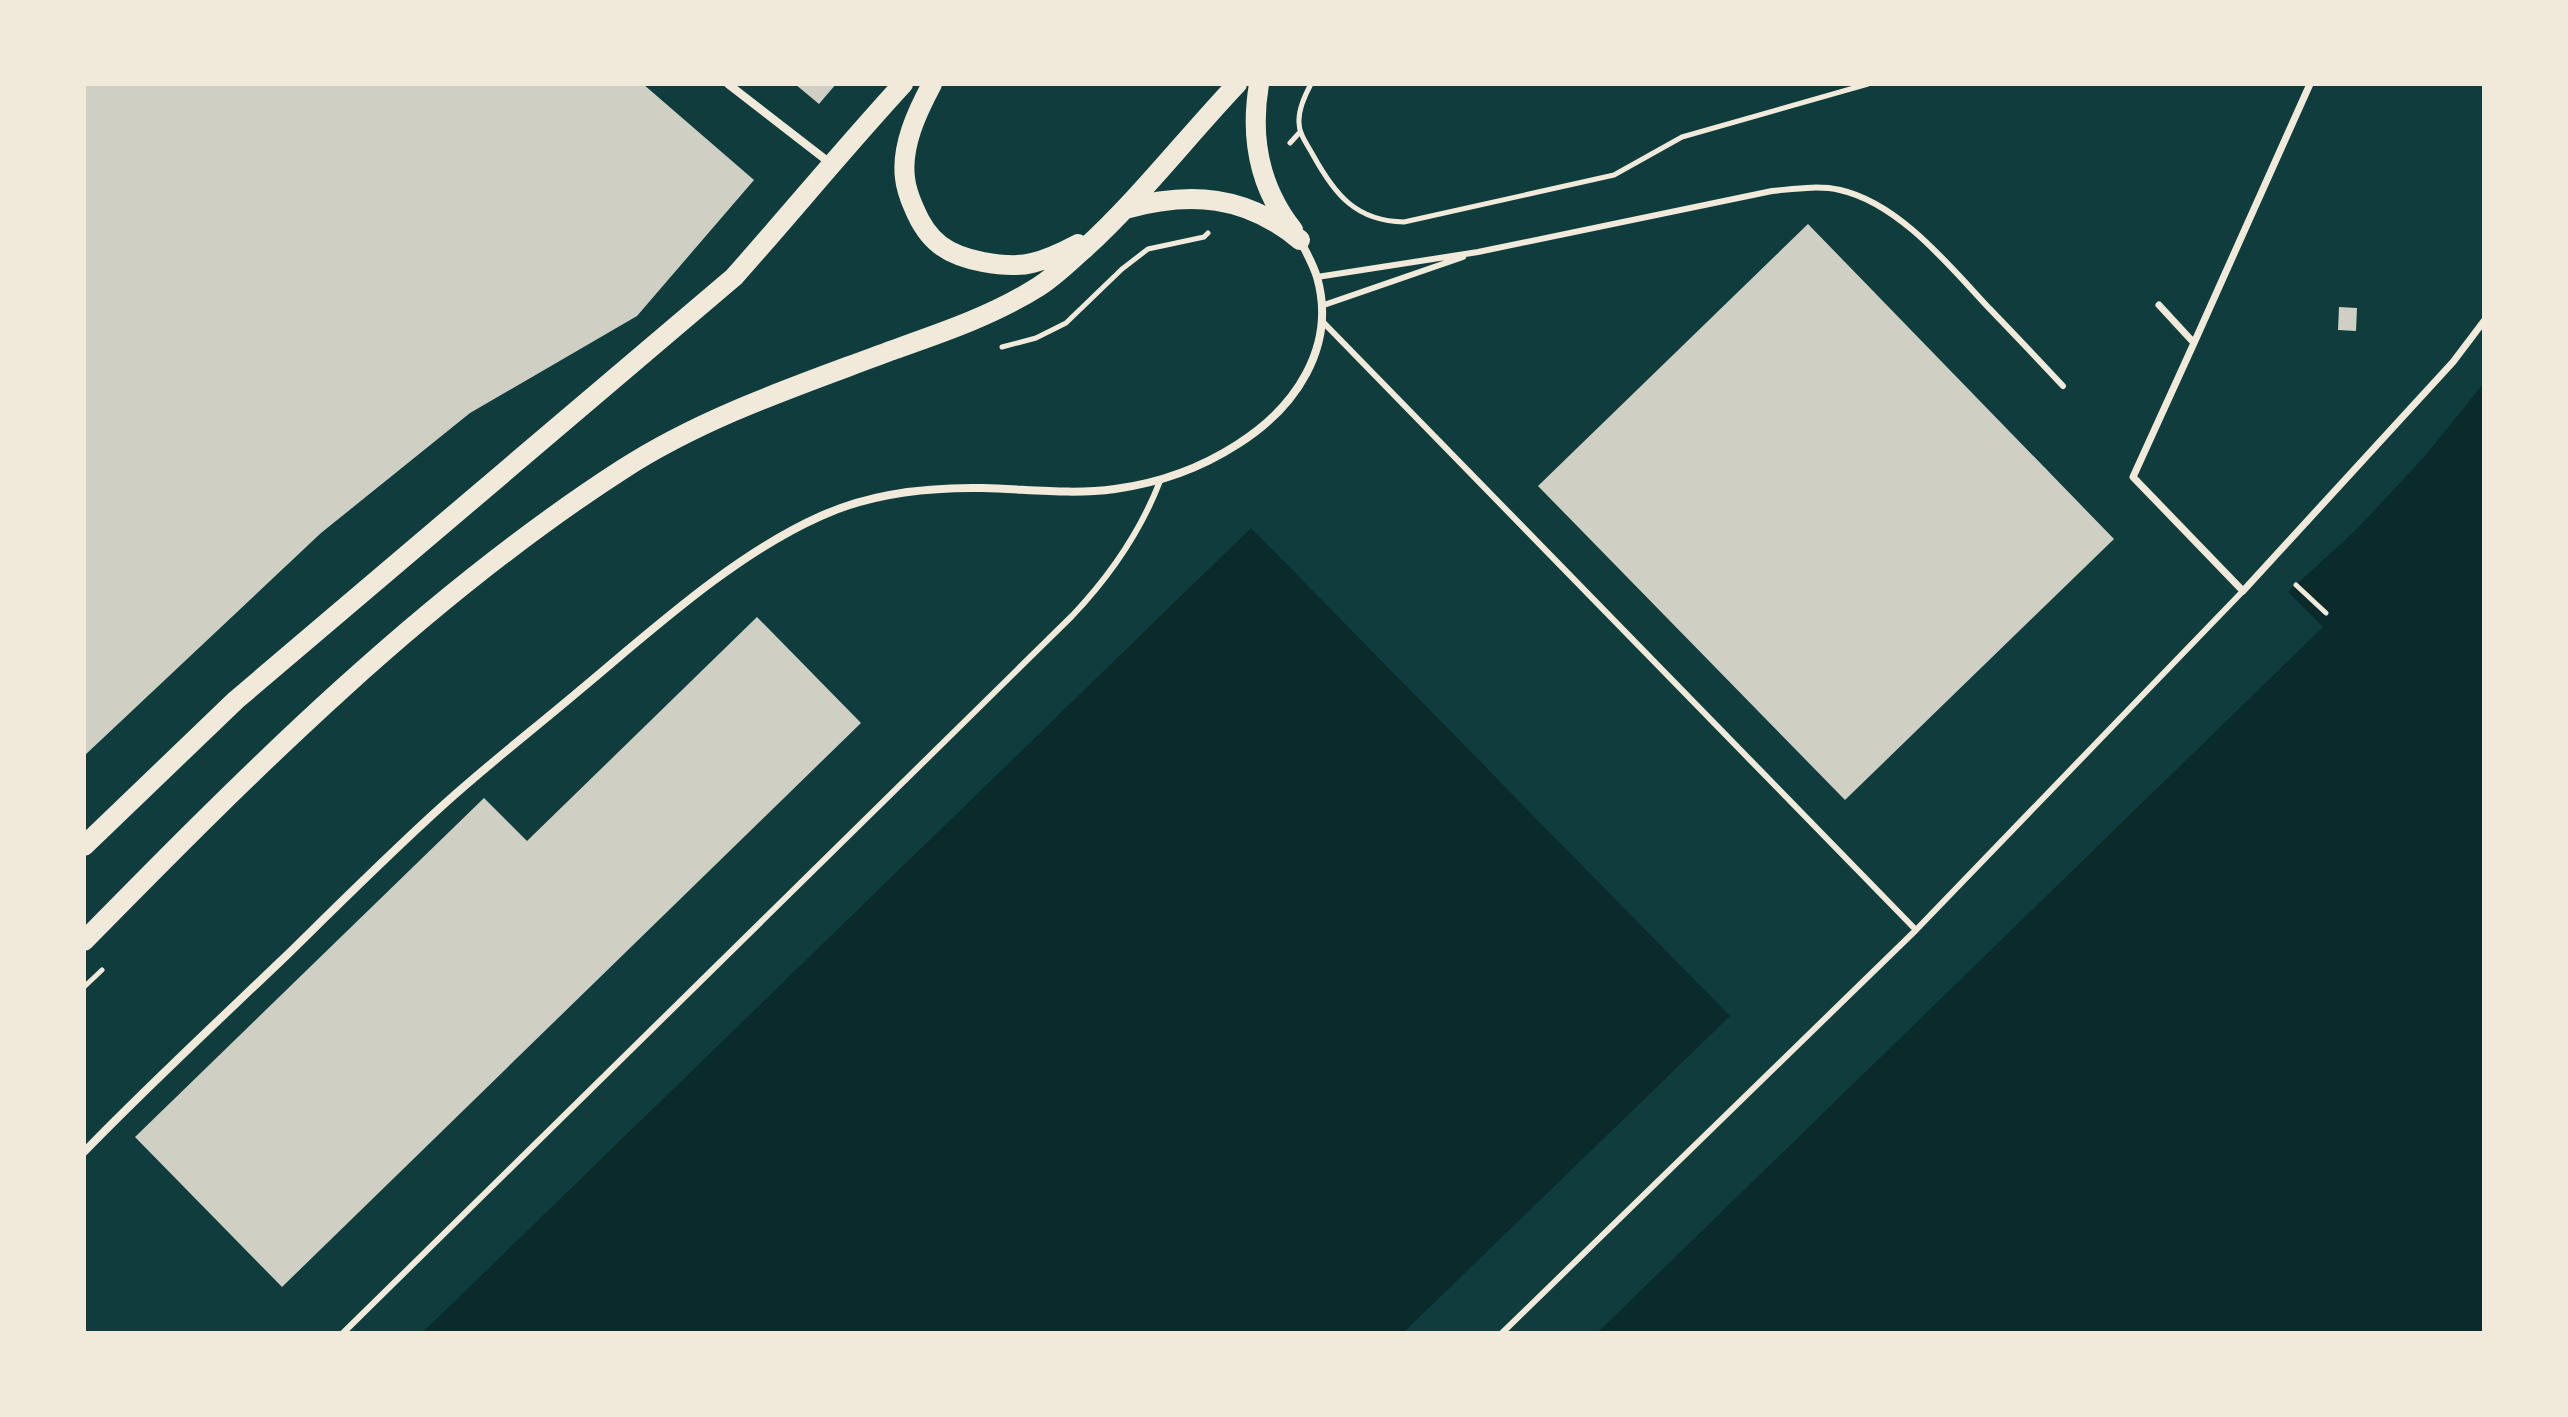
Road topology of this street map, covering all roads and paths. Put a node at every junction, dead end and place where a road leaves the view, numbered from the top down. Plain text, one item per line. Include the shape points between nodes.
1 (728, 84) edge
2 (903, 84) edge
3 (932, 84) edge
4 (1237, 84) edge
5 (1259, 84) edge
6 (1311, 84) edge
7 (1868, 84) edge
8 (2310, 84) edge
9 (1300, 132) junction
10 (830, 164) junction
11 (1261, 172) junction
12 (1233, 204) junction
13 (1125, 209) junction
14 (1109, 226) junction
15 (1300, 240) junction
16 (1478, 252) junction
17 (1317, 277) junction
18 (2159, 305) dead end
19 (1321, 306) junction
20 (1321, 320) junction
21 (2484, 321) edge
22 (2194, 343) junction
23 (998, 348) dead end
24 (2063, 386) dead end
25 (1160, 481) junction
26 (2296, 585) dead end
27 (2243, 591) junction
28 (2326, 613) dead end
29 (84, 846) edge
30 (1916, 930) junction
31 (84, 941) edge
32 (106, 966) dead end
33 (84, 987) edge
34 (84, 1152) edge
35 (343, 1333) edge
36 (1502, 1333) edge

1 - 10 street
2 - 10 main road
3 - 14 main road via 908,139 905,178 923,229 935,242 965,259 1029,264 1058,255
4 - 13 main road
5 - 11 main road via 1254,127
6 - 9 path via 1298,120
7 - 9 path via 1682,137 1614,175 1404,222 1383,222 1348,203 1324,175
8 - 22 street
9 - 11 path
10 - 29 main road via 734,277 236,700
11 - 15 main road via 1283,219
12 - 13 main road via 1180,198
12 - 15 main road
12 - 23 path via 1204,237 1148,249 1066,323
13 - 14 main road
14 - 31 main road via 1041,286 1002,308 765,398 624,468 502,555 394,644 289,738
15 - 17 street
16 - 17 lane
16 - 19 lane
16 - 24 lane via 1757,193 1806,187 1839,190 1870,200 1899,219
17 - 19 street
18 - 22 street
19 - 20 street
20 - 25 street via 1310,369 1278,412 1240,443
20 - 30 lane
21 - 27 street via 2453,362
22 - 27 street via 2133,477
25 - 34 street via 1057,492 923,489 821,515 770,544 676,610 442,806
25 - 35 lane via 1124,553 1072,616
26 - 28 path
27 - 30 lane
30 - 36 lane
32 - 33 path

